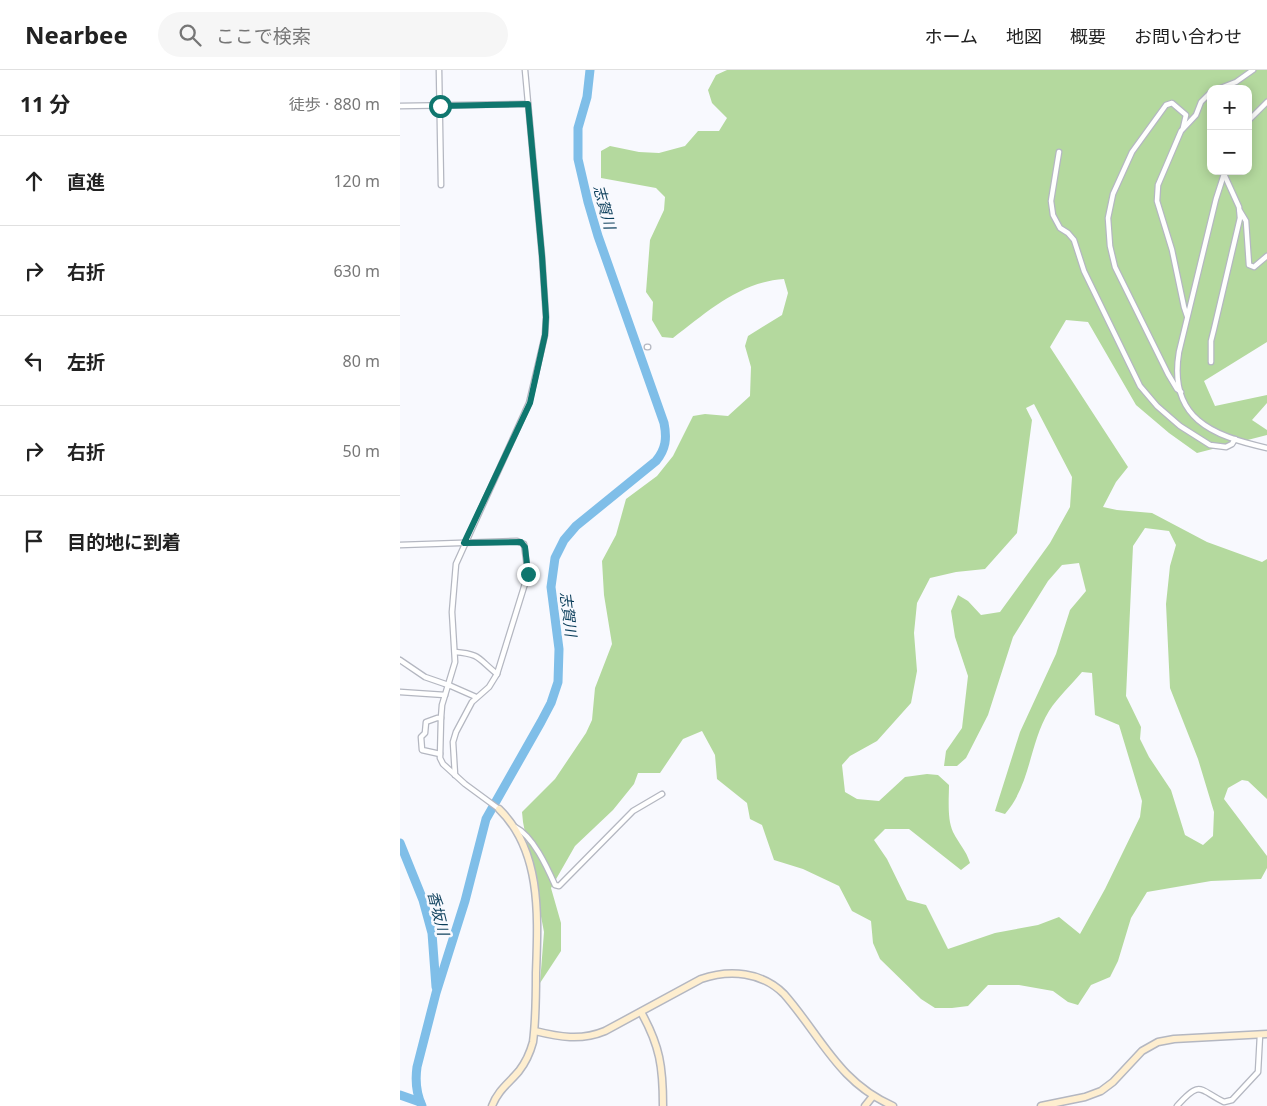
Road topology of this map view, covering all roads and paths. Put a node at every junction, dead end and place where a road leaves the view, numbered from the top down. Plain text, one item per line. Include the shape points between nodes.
1 (439, 70) edge
2 (525, 70) edge
3 (1253, 70) edge
4 (1228, 85) edge
5 (1207, 96) edge
6 (1267, 102) edge
7 (528, 104) junction
8 (400, 106) edge
9 (440, 106) junction
10 (1252, 117) edge
11 (1183, 128) junction
12 (1059, 152) dead end
13 (1224, 175) edge
14 (1226, 175) edge
15 (441, 185) dead end
16 (1240, 211) junction
17 (1267, 256) edge
18 (1187, 316) junction
19 (1211, 362) dead end
20 (1181, 392) junction
21 (1235, 439) junction
22 (1267, 448) edge
23 (464, 543) junction
24 (400, 545) edge
25 (454, 652) junction
26 (400, 660) edge
27 (497, 674) junction
28 (448, 686) junction
29 (400, 692) edge
30 (445, 695) junction
31 (476, 698) junction
32 (440, 718) junction
33 (440, 754) junction
34 (455, 775) junction
35 (662, 794) dead end
36 (499, 809) joint
37 (515, 827) junction
38 (641, 1012) junction
39 (535, 1031) junction
40 (1264, 1034) edge
41 (872, 1096) junction
42 (492, 1106) edge
43 (663, 1106) edge
44 (865, 1106) edge
45 (893, 1106) edge
46 (1041, 1106) edge
47 (1177, 1106) edge

1 - 9 street
2 - 7 street
3 - 4 street
5 - 11 street via 1196,115
6 - 10 street
7 - 9 street
7 - 23 street via 542,256 545,335 530,403
8 - 9 street
9 - 15 street
11 - 18 street via 1160,178 1157,201
11 - 20 street via 1186,115 1175,104 1166,104 1132,152 1113,194 1108,218 1115,267 1168,374
12 - 21 street via 1051,201 1053,215 1060,228 1074,240 1084,271 1140,386 1156,406 1210,445 1226,447
13 - 18 street
14 - 16 street
16 - 17 street via 1246,221 1250,265 1254,267
16 - 19 street via 1211,341
18 - 20 street via 1178,359
20 - 21 street via 1190,412 1201,424
21 - 22 street
23 - 24 street
23 - 25 street via 453,579
23 - 27 street via 517,541 524,544 528,574
25 - 27 street via 480,657
25 - 28 street
26 - 28 street via 425,677
27 - 31 street via 489,687
28 - 30 street
28 - 31 street
29 - 30 street
30 - 32 street
31 - 34 street via 454,736
32 - 33 street
32 - 33 street via 426,722 421,738 422,750
33 - 34 street via 443,764
34 - 36 street
35 - 37 street via 633,811 559,886 555,885 532,844
36 - 37 street
37 - 39 street via 532,874 537,905
38 - 39 street via 588,1037 563,1037
38 - 41 street via 715,974 735,973 761,979 784,994 839,1066
38 - 43 street via 661,1059
39 - 42 street via 527,1059 502,1088
40 - 46 street via 1158,1042 1142,1051 1101,1091
40 - 47 street via 1258,1072 1232,1100 1224,1102 1206,1090 1197,1089
41 - 44 street
41 - 45 street

